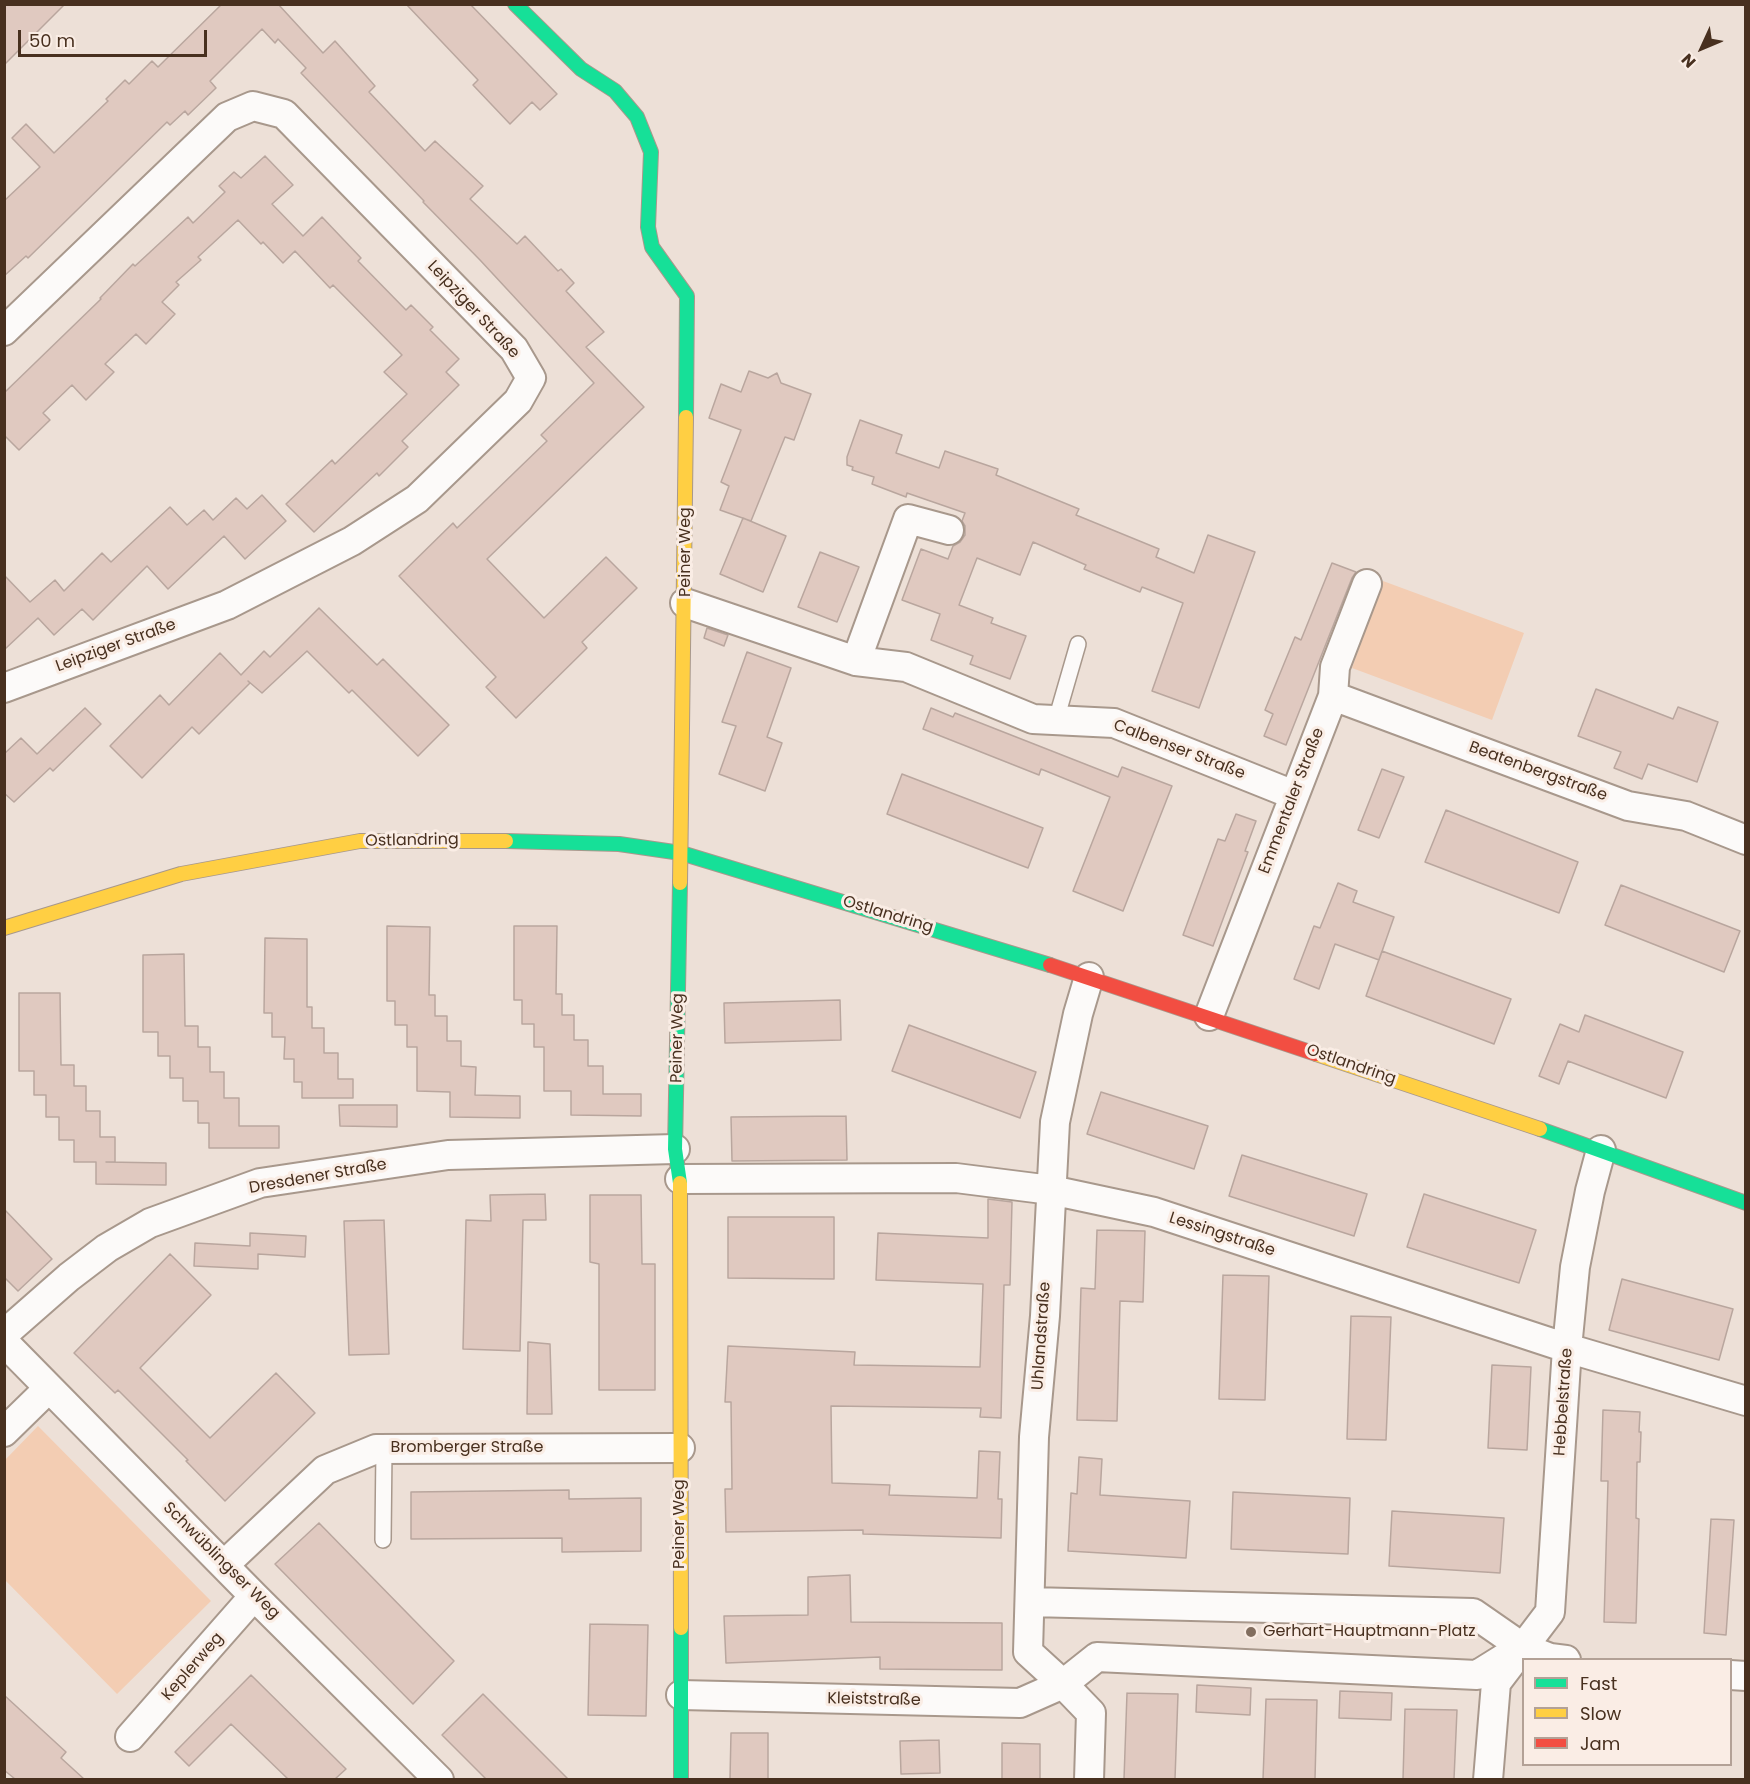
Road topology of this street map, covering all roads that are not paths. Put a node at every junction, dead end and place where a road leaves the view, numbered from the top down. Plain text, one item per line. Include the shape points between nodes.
1 (515, 4) edge
2 (4, 331) edge
3 (949, 530) dead end
4 (1367, 584) dead end
5 (686, 603) junction
6 (1078, 644) dead end
7 (856, 661) junction
8 (4, 688) edge
9 (1333, 696) junction
10 (1056, 720) junction
11 (1294, 795) junction
12 (1746, 840) edge
13 (681, 853) junction
14 (4, 928) edge
15 (1089, 976) junction
16 (1209, 1016) junction
17 (675, 1149) junction
18 (1601, 1150) junction
19 (680, 1179) junction
20 (1051, 1190) junction
21 (1746, 1203) edge
22 (4, 1334) edge
23 (4, 1342) edge
24 (1567, 1348) junction
25 (49, 1388) junction
26 (1746, 1401) edge
27 (4, 1432) edge
28 (384, 1448) junction
29 (680, 1448) junction
30 (383, 1540) dead end
31 (224, 1565) junction
32 (254, 1596) junction
33 (1030, 1602) junction
34 (1522, 1647) junction
35 (1550, 1658) edge
36 (1063, 1683) junction
37 (681, 1695) junction
38 (130, 1737) dead end
39 (438, 1779) edge
40 (681, 1779) edge
41 (1089, 1779) edge
42 (1488, 1779) edge

1 - 5 street, Peiner Weg via 581,69 615,91 637,117 651,152 648,227 652,247 687,296
2 - 8 street, Leipziger Straße via 227,117 253,106 284,114 514,349 531,378 518,401 417,499 352,541 226,605
3 - 7 street via 908,519
4 - 9 street, Emmentaler Straße via 1335,667
5 - 7 street, Calbenser Straße
5 - 13 street, Peiner Weg
6 - 10 lane
7 - 10 street, Calbenser Straße via 906,667 1034,718
9 - 11 street, Emmentaler Straße
9 - 12 street, Beatenbergstraße via 1628,806 1686,816
10 - 11 street, Calbenser Straße via 1114,723
11 - 16 street, Emmentaler Straße
13 - 14 street, Ostlandring via 608,844 360,841 181,874
13 - 15 street, Ostlandring
13 - 17 street, Peiner Weg
15 - 16 street, Ostlandring
15 - 20 street, Uhlandstraße via 1055,1122
16 - 18 street, Ostlandring
17 - 19 street, Peiner Weg
17 - 22 street, Dresdener Straße via 448,1155 260,1183 150,1223 107,1248
18 - 21 street, Ostlandring
18 - 24 street, Hebbelstraße via 1575,1267
19 - 20 street, Lessingstraße via 956,1178
19 - 29 street, Peiner Weg
20 - 24 street, Lessingstraße via 1154,1212
20 - 33 street, Uhlandstraße via 1034,1437
23 - 25 street, Schwüblingser Weg
24 - 26 street, Lessingstraße
24 - 34 street, Hebbelstraße via 1550,1612
25 - 27 street
25 - 31 street, Schwüblingser Weg
28 - 29 street, Bromberger Straße
28 - 30 lane
28 - 31 street, Bromberger Straße via 325,1470
29 - 37 street, Peiner Weg
31 - 32 street, Schwüblingser Weg
32 - 38 street, Keplerweg
32 - 39 street, Schwüblingser Weg
33 - 34 street via 1473,1613
33 - 36 street, Uhlandstraße via 1028,1652
34 - 35 street
34 - 36 street via 1477,1675 1097,1657
34 - 42 street, Hebbelstraße via 1496,1683
36 - 37 street, Kleiststraße via 1020,1704
36 - 41 street via 1091,1713
37 - 40 street, Peiner Weg

